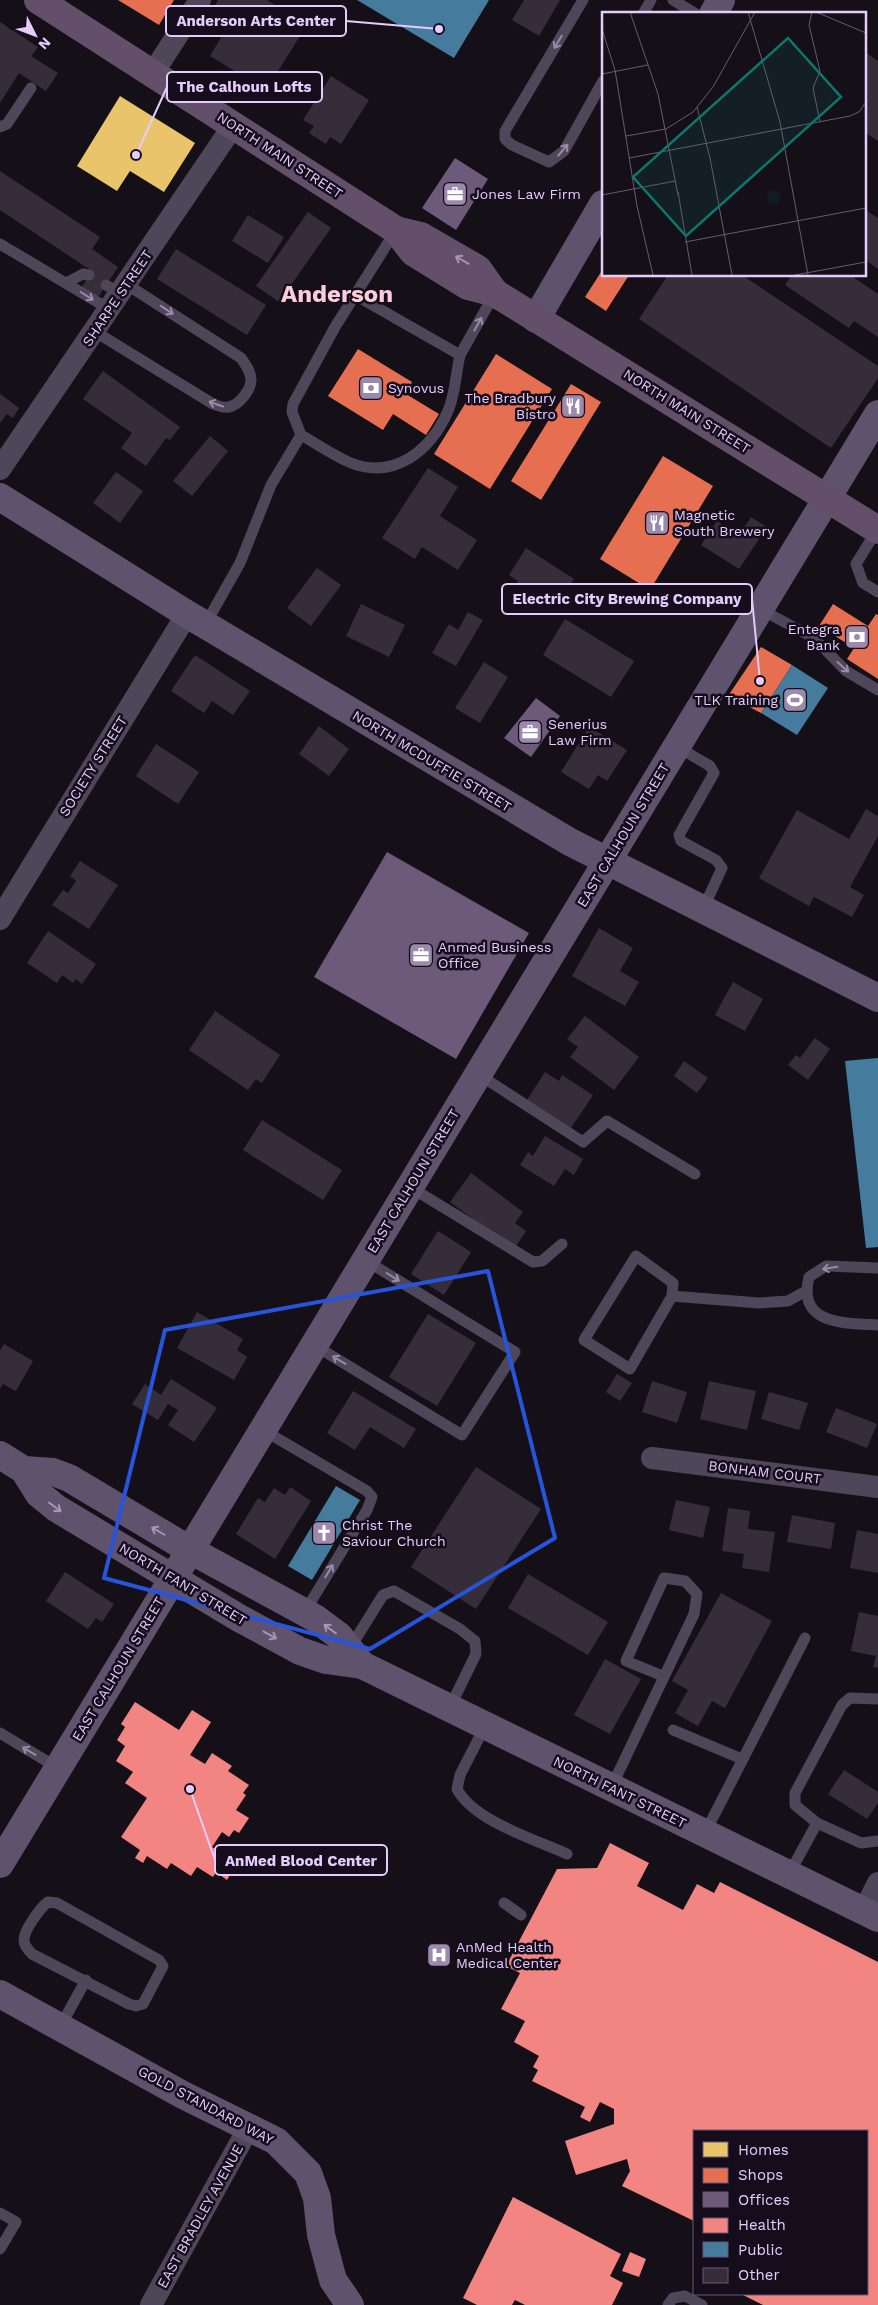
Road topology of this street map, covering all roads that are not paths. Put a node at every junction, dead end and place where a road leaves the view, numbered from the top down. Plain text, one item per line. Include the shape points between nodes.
1 (38, 0) edge
2 (200, 0) edge
3 (583, 0) edge
4 (651, 0) edge
5 (673, 0) edge
6 (721, 0) edge
7 (644, 12) edge
8 (693, 12) edge
9 (714, 12) edge
10 (153, 73) junction
11 (602, 83) edge
12 (31, 88) dead end
13 (233, 126) junction
14 (0, 127) edge
15 (602, 206) edge
16 (396, 230) junction
17 (0, 244) edge
18 (89, 275) dead end
19 (66, 283) junction
20 (115, 293) junction
21 (495, 293) junction
22 (355, 295) junction
23 (536, 319) junction
24 (94, 331) junction
25 (460, 355) junction
26 (878, 414) edge
27 (301, 435) junction
28 (0, 469) edge
29 (0, 497) edge
30 (826, 497) junction
31 (878, 530) edge
32 (878, 592) edge
33 (759, 608) junction
34 (196, 620) junction
35 (878, 690) edge
36 (676, 746) junction
37 (607, 861) junction
38 (703, 910) junction
39 (0, 919) edge
40 (878, 998) edge
41 (478, 1074) junction
42 (695, 1174) dead end
43 (410, 1186) junction
44 (562, 1244) dead end
45 (366, 1260) junction
46 (878, 1268) edge
47 (806, 1291) junction
48 (672, 1296) junction
49 (878, 1325) edge
50 (314, 1345) junction
51 (262, 1430) junction
52 (0, 1455) edge
53 (652, 1458) dead end
54 (24, 1470) junction
55 (878, 1487) edge
56 (190, 1550) junction
57 (173, 1578) junction
58 (304, 1612) junction
59 (804, 1638) dead end
60 (356, 1657) junction
61 (663, 1676) junction
62 (878, 1699) edge
63 (449, 1708) junction
64 (485, 1726) junction
65 (673, 1730) dead end
66 (0, 1734) edge
67 (742, 1760) junction
68 (58, 1768) junction
69 (611, 1788) junction
70 (817, 1823) junction
71 (705, 1833) junction
72 (878, 1840) edge
73 (567, 1854) dead end
74 (0, 1864) edge
75 (789, 1874) junction
76 (878, 1883) edge
77 (504, 1903) dead end
78 (871, 1914) edge
79 (521, 1915) dead end
80 (86, 1980) junction
81 (0, 1994) edge
82 (60, 2027) junction
83 (249, 2127) junction
84 (0, 2213) edge
85 (0, 2249) edge
86 (151, 2305) edge
87 (350, 2305) edge
88 (668, 2305) edge
89 (702, 2305) edge

1 - 10 main road, NORTH MAIN STREET
2 - 10 street
3 -> 11 lane via 505,131 505,139 550,162 564,151
4 - 7 lane
5 - 8 lane
6 - 9 street
10 - 13 main road, NORTH MAIN STREET
12 - 14 lane via 7,124
13 - 16 main road, NORTH MAIN STREET
13 - 20 street, SHARPE STREET
15 - 23 street
16 - 21 main road, NORTH MAIN STREET via 412,252 468,286
16 - 22 lane
17 - 19 lane
18 - 19 lane via 83,274
19 -> 20 lane
20 - 24 street, SHARPE STREET
20 -> 24 lane via 241,358 248,367 251,381 244,396 227,408 213,404
21 - 23 main road, NORTH MAIN STREET
25 -> 21 lane
22 - 25 lane
22 - 27 lane via 293,404 292,412
23 - 30 main road, NORTH MAIN STREET
24 - 28 street, SHARPE STREET
25 - 27 lane via 448,410 434,437 413,458 390,467 352,463
26 - 30 street, EAST CALHOUN STREET
27 - 34 lane via 271,485 240,563
29 - 34 street, NORTH MCDUFFIE STREET
30 - 31 main road, NORTH MAIN STREET
30 - 33 street, EAST CALHOUN STREET
31 - 32 lane via 856,564 863,584
33 -> 35 lane via 814,638 846,671
33 - 36 street, EAST CALHOUN STREET
34 - 37 street, NORTH MCDUFFIE STREET via 465,781
34 - 39 street, SOCIETY STREET
36 - 37 street, EAST CALHOUN STREET
36 - 38 lane via 710,766 714,773 679,835 681,841 716,860 722,868
37 - 38 street, NORTH MCDUFFIE STREET
37 - 41 street, EAST CALHOUN STREET
38 - 40 street, NORTH MCDUFFIE STREET
41 - 42 lane via 583,1142 607,1121
41 - 43 street, EAST CALHOUN STREET
43 - 44 lane via 533,1262 542,1261
43 - 45 street, EAST CALHOUN STREET
45 - 50 street, EAST CALHOUN STREET
45 -> 50 lane via 515,1352 462,1435
46 -> 47 lane via 826,1266 809,1277
47 - 48 lane via 788,1302
47 - 49 lane via 814,1312 833,1322
48 - 48 lane via 630,1369 584,1340 636,1256 673,1284
50 - 51 street, EAST CALHOUN STREET
51 - 56 street, EAST CALHOUN STREET
58 -> 51 lane via 372,1497 367,1491
52 - 54 street, NORTH FANT STREET
53 - 55 street, BONHAM COURT
56 -> 54 street, NORTH FANT STREET via 69,1478 53,1472
54 -> 57 street, NORTH FANT STREET via 39,1494 56,1508
56 - 57 street, EAST CALHOUN STREET
56 - 58 street, NORTH FANT STREET
57 -> 60 street, NORTH FANT STREET via 300,1651 326,1660
57 - 68 street, EAST CALHOUN STREET
60 -> 58 street, NORTH FANT STREET via 339,1636
59 - 67 lane
60 - 63 street, NORTH FANT STREET
60 - 63 lane via 383,1595 394,1591 475,1641 476,1654
61 - 61 lane via 694,1614 697,1594 685,1580 664,1578 626,1660
61 - 69 lane
62 - 70 lane via 850,1698 842,1705 795,1793 795,1805
63 - 64 street, NORTH FANT STREET
64 - 69 street, NORTH FANT STREET
64 - 73 lane via 460,1775 457,1789 462,1799 496,1822
65 - 67 lane
68 -> 66 lane
67 - 71 lane
68 - 74 street, EAST CALHOUN STREET
69 - 71 street, NORTH FANT STREET
70 - 72 lane via 861,1842
70 - 75 lane
71 - 75 street, NORTH FANT STREET
75 - 78 street, NORTH FANT STREET
76 - 78 street
77 - 79 lane
80 - 80 lane via 136,2006 148,1998 163,1966 152,1955 57,1903 48,1902 40,1908 24,1938 25,1946 32,1954
80 - 82 lane
81 - 82 street, GOLD STANDARD WAY
82 - 83 street, GOLD STANDARD WAY via 183,2095
83 - 86 street, EAST BRADLEY AVENUE
83 - 87 street, GOLD STANDARD WAY via 276,2141 308,2173 317,2198 321,2235 333,2280
84 - 85 lane via 16,2222
88 - 89 lane via 673,2298 685,2296

